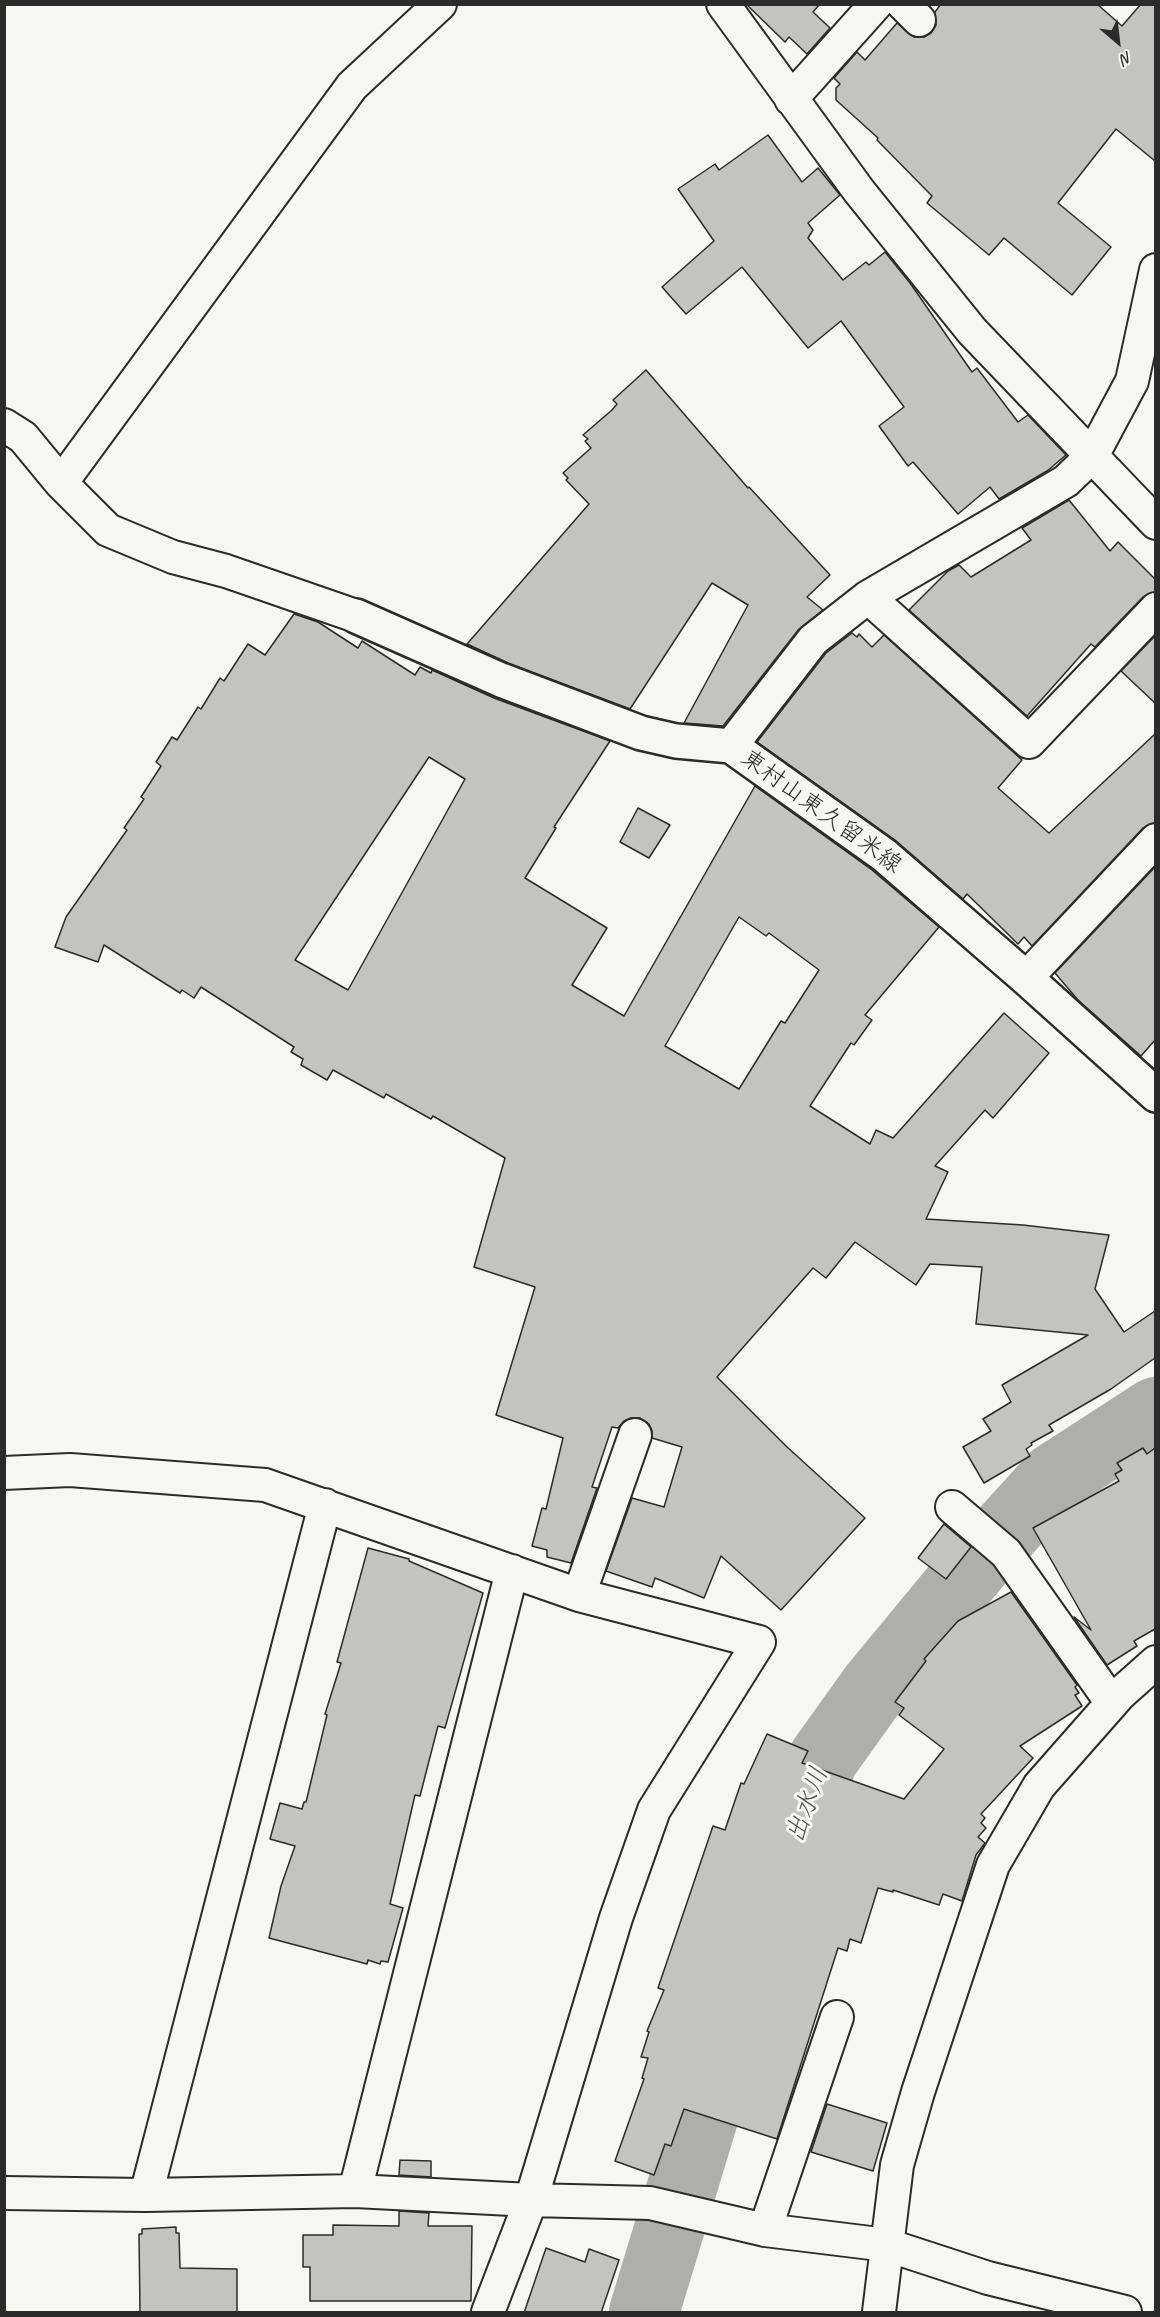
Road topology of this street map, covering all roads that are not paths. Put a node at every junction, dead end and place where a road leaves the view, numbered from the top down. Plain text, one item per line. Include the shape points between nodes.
1 (440, 4) edge
2 (723, 4) edge
3 (876, 4) edge
4 (791, 99) junction
5 (1155, 270) edge
6 (4, 425) edge
7 (1092, 456) junction
8 (61, 483) junction
9 (1155, 523) edge
10 (868, 597) junction
11 (1155, 609) edge
12 (356, 616) joint
13 (731, 746) junction
14 (1155, 840) edge
15 (1026, 978) junction
16 (1152, 1087) edge
17 (635, 1435) dead end
18 (4, 1473) edge
19 (325, 1505) junction
20 (952, 1507) dead end
21 (512, 1571) junction
22 (579, 1595) junction
23 (1155, 1662) edge
24 (1112, 1703) junction
25 (837, 2017) dead end
26 (355, 2191) junction
27 (4, 2193) edge
28 (146, 2195) junction
29 (531, 2200) junction
30 (765, 2230) junction
31 (887, 2245) junction
32 (488, 2313) edge
33 (879, 2313) edge
34 (1125, 2313) edge

1 - 8 street via 352,86
2 - 4 street
3 - 4 street
4 - 7 street via 972,332
5 - 7 street via 1132,381
6 - 8 street via 23,437
7 - 9 street
7 - 10 street via 1066,481
8 - 12 street via 108,530 173,557
10 - 11 street via 1029,742
10 - 13 street via 813,640
12 - 13 main road, 東村山東久留米線 via 501,680 641,733
13 - 15 main road, 東村山東久留米線 via 884,855
14 - 15 street
15 - 16 main road, 東村山東久留米線
17 - 22 street
18 - 19 street via 70,1470 265,1485
19 - 21 street
19 - 28 street
20 - 24 street via 1006,1553
21 - 22 street
21 - 26 street
22 - 29 street via 759,1642 654,1810 616,1918
23 - 24 street
24 - 31 street via 1039,1786 993,1865 897,2165
25 - 30 street
26 - 28 street
26 - 29 street
27 - 28 street
29 - 30 street via 650,2203
29 - 32 street
30 - 31 street
31 - 33 street
31 - 34 street via 988,2278

